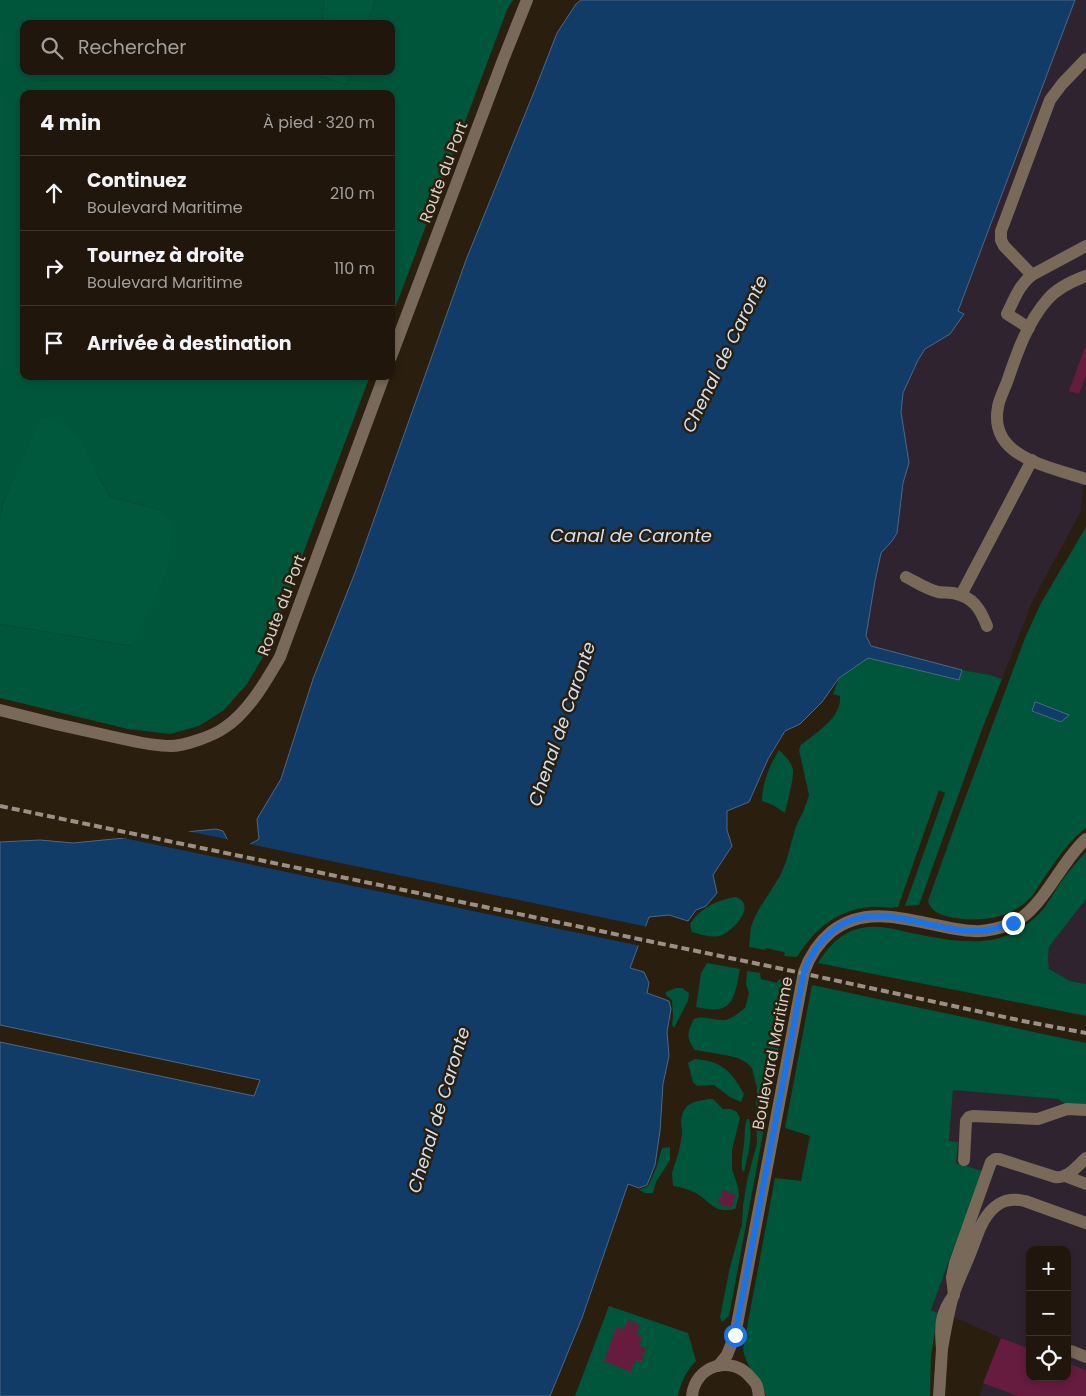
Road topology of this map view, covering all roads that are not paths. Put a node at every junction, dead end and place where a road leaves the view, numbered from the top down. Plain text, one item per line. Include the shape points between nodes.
1 (527, 0) edge
2 (1086, 59) edge
3 (1086, 246) edge
4 (1032, 275) junction
5 (1086, 276) edge
6 (1028, 328) junction
7 (395, 346) edge
8 (383, 380) edge
9 (1032, 460) junction
10 (1086, 479) edge
11 (906, 577) dead end
12 (961, 595) junction
13 (987, 626) dead end
14 (0, 710) edge
15 (1086, 840) edge
16 (1086, 1110) edge
17 (1086, 1158) edge
18 (964, 1160) dead end
19 (1065, 1176) junction
20 (1086, 1184) edge
21 (1086, 1223) edge
22 (971, 1234) junction
23 (735, 1335) junction
24 (1071, 1352) dead end
25 (1086, 1357) edge
26 (718, 1366) junction
27 (746, 1371) junction
28 (692, 1396) edge
29 (759, 1396) edge
30 (940, 1396) edge

1 - 7 street, Route du Port
2 - 4 street via 1050,100 1001,231 1004,246
3 - 4 street
4 - 6 street via 1021,287 1007,314
5 - 6 street via 1049,298
6 - 9 street via 998,407 997,423 1010,447
8 - 14 street, Route du Port via 280,657 244,711 225,728 200,740 172,746 79,730
9 - 10 street
9 - 12 street
11 - 12 street via 938,592
12 - 13 street via 982,612
15 - 23 street, Boulevard Maritime via 1036,904 1013,923 975,931 895,917 864,917 838,926 815,948 802,980
16 - 18 street via 1067,1109 1038,1119 969,1117 966,1121
17 - 19 street
19 - 20 street
19 - 22 street via 1055,1177 995,1159 991,1162
21 - 22 street via 1017,1199 1000,1203
22 - 30 street via 954,1295 947,1304 941,1324
23 - 26 street, Boulevard Maritime via 727,1355
23 - 27 street, Boulevard Maritime via 737,1356
24 - 25 street
26 - 27 street via 732,1365
26 - 28 street via 702,1374
27 - 29 street, Boulevard Maritime via 756,1384

